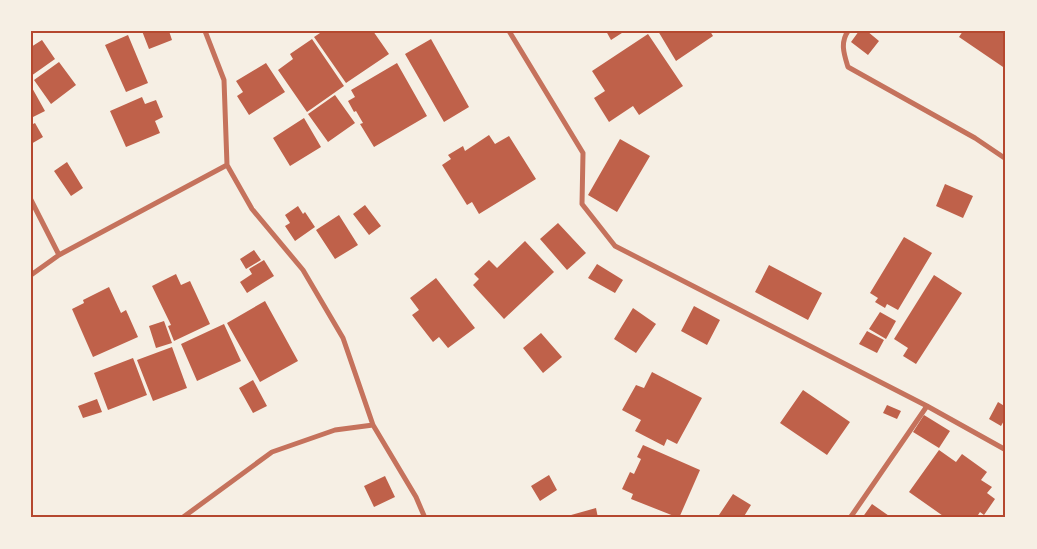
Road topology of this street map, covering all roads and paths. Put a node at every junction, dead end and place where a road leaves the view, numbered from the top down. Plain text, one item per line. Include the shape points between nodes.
1 (206, 31) edge
2 (508, 31) edge
3 (848, 31) edge
4 (1006, 159) edge
5 (227, 165) junction
6 (31, 200) edge
7 (59, 255) junction
8 (31, 275) edge
9 (927, 406) junction
10 (373, 424) junction
11 (1006, 450) edge
12 (182, 518) edge
13 (425, 518) edge
14 (850, 518) edge

1 - 5 street via 224,80
2 - 9 street via 583,153 582,204 615,246
3 - 4 street via 844,37 843,52 848,67
5 - 7 street
5 - 10 street via 252,209 304,270 344,338
6 - 7 street
7 - 8 street
9 - 11 street
9 - 14 street
10 - 12 street via 335,430 272,452
10 - 13 street

